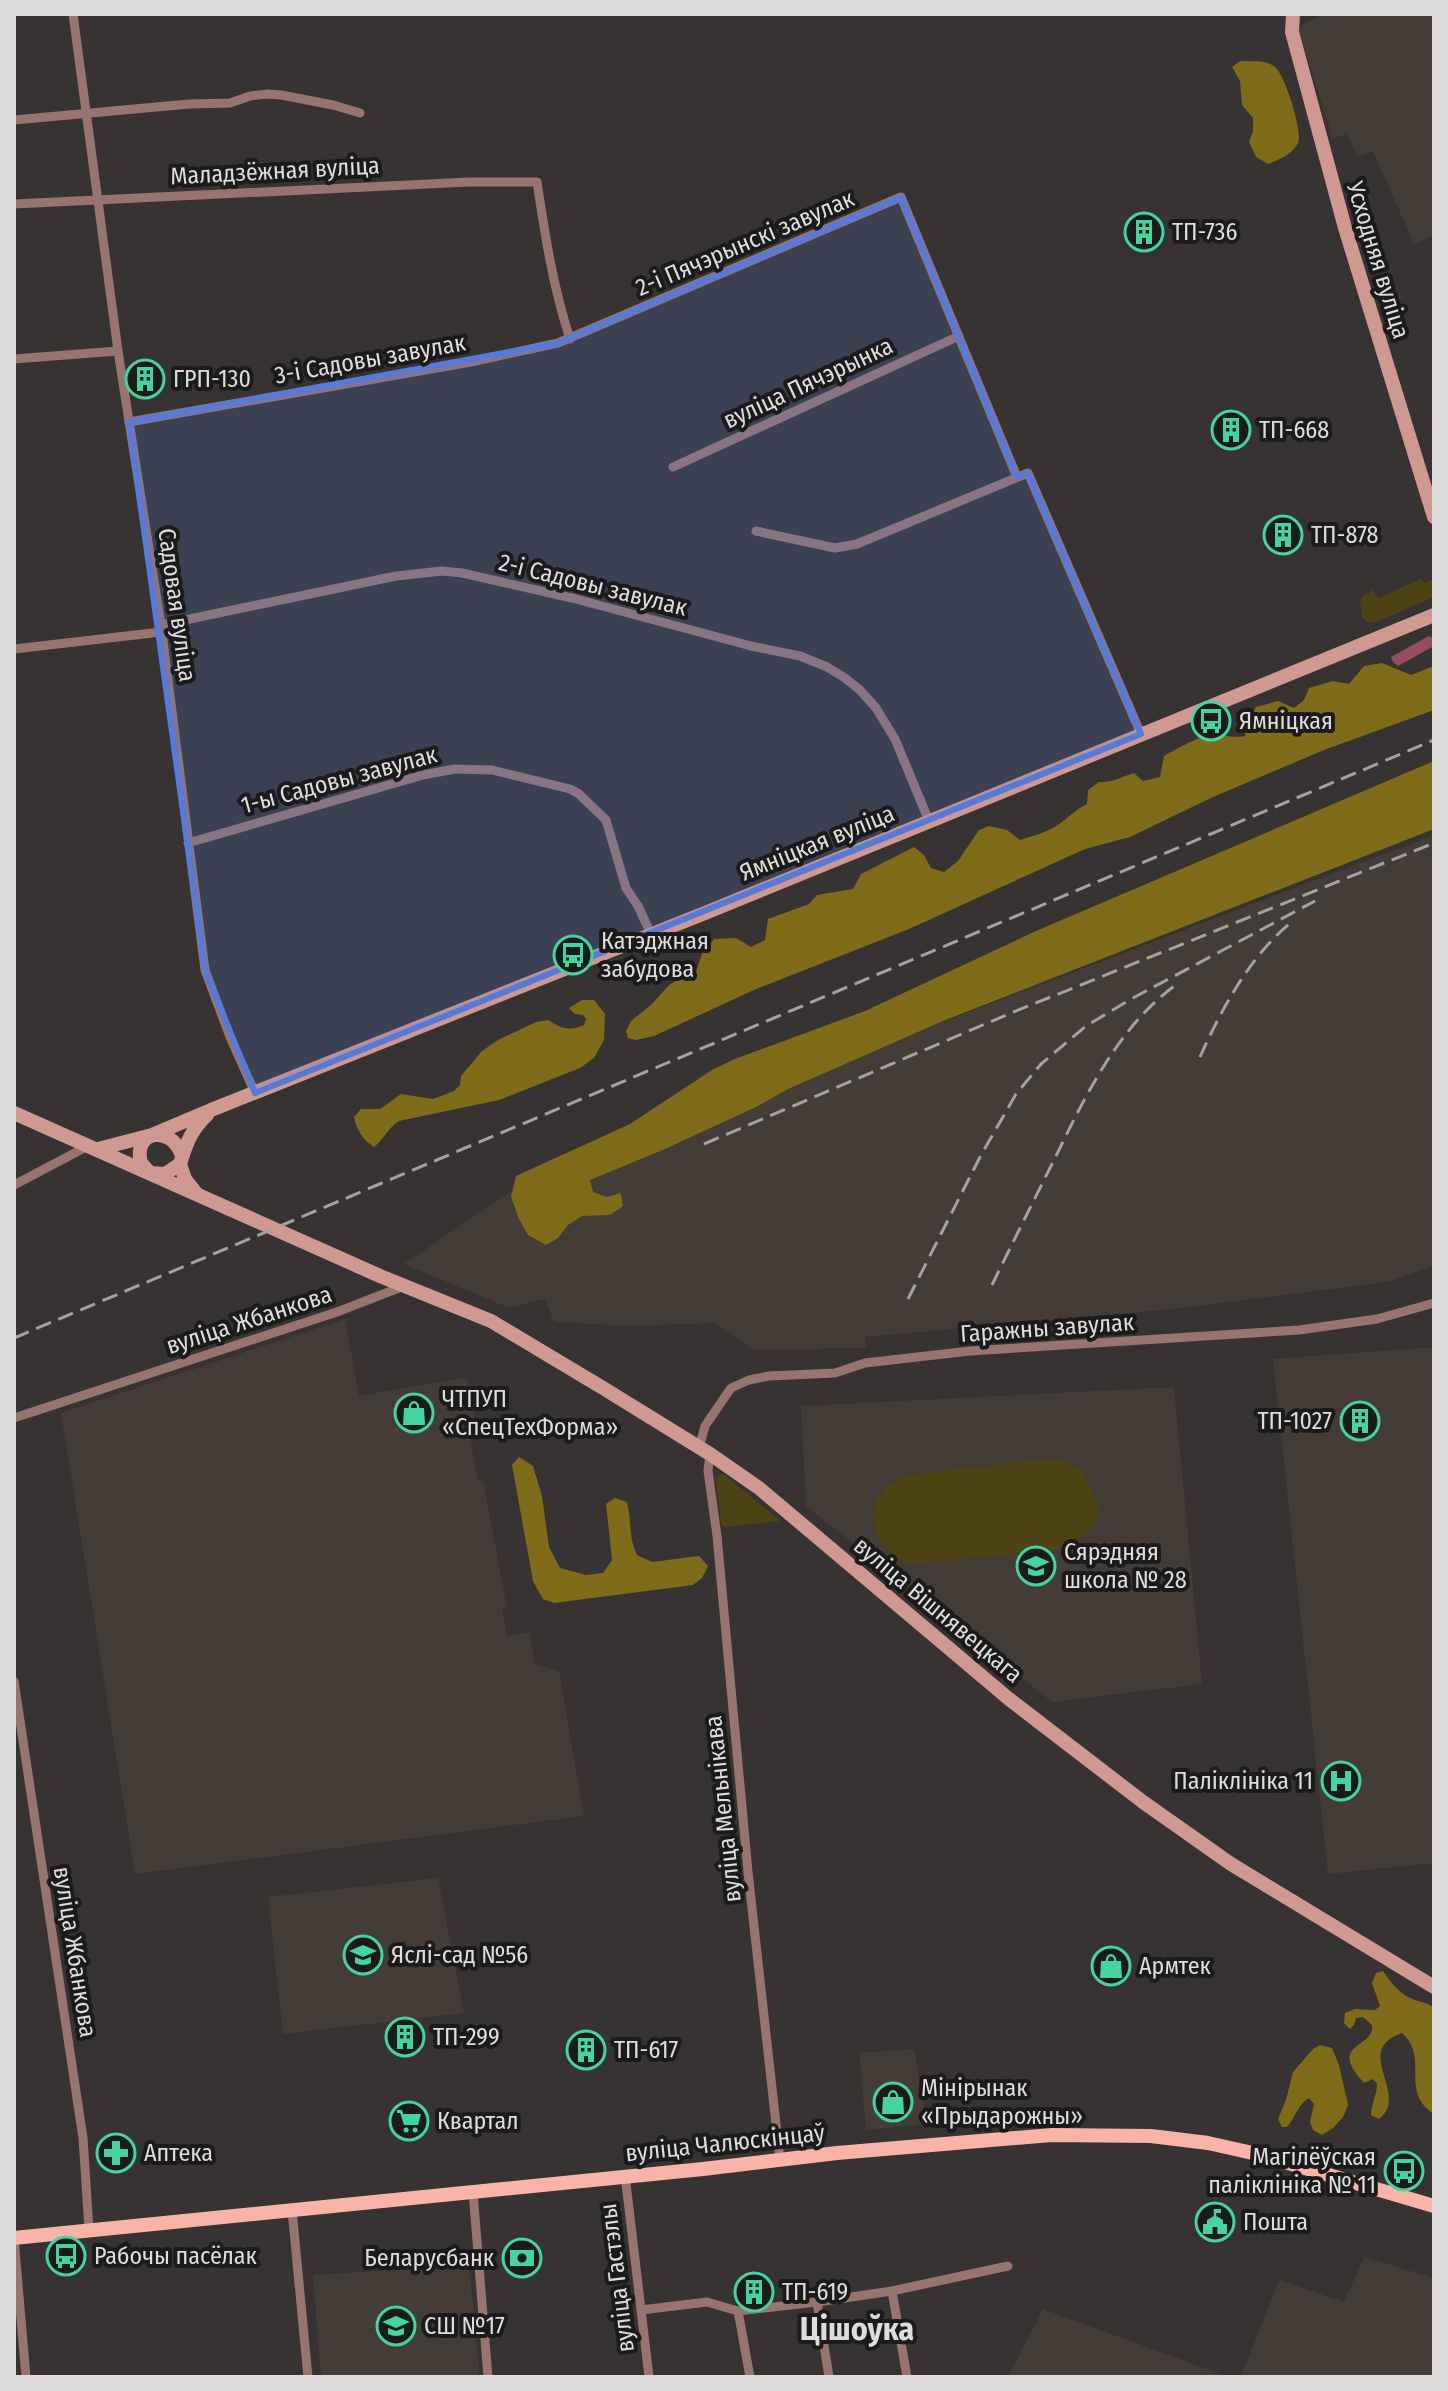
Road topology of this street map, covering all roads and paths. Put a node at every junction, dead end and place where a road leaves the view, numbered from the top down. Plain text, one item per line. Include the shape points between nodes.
1 (73, 14) edge
2 (1293, 14) edge
3 (360, 113) dead end
4 (85, 115) junction
5 (14, 120) edge
6 (98, 199) junction
7 (14, 204) edge
8 (959, 336) junction
9 (570, 339) junction
10 (118, 351) junction
11 (14, 359) edge
12 (129, 422) junction
13 (673, 467) dead end
14 (1017, 477) junction
15 (1434, 517) edge
16 (756, 531) dead end
17 (1434, 615) edge
18 (161, 628) junction
19 (14, 649) edge
20 (1141, 734) junction
21 (929, 821) junction
22 (188, 843) junction
23 (651, 934) junction
24 (255, 1093) junction
25 (216, 1108) junction
26 (14, 1113) edge
27 (152, 1135) junction
28 (93, 1148) junction
29 (181, 1160) junction
30 (150, 1173) junction
31 (14, 1185) edge
32 (196, 1193) junction
33 (404, 1286) junction
34 (1434, 1303) edge
35 (14, 1418) edge
36 (705, 1451) junction
37 (14, 1681) edge
38 (1434, 1987) edge
39 (780, 2160) junction
40 (625, 2175) junction
41 (473, 2192) junction
42 (1434, 2206) edge
43 (292, 2210) junction
44 (89, 2230) junction
45 (14, 2238) edge
46 (1008, 2266) dead end
47 (892, 2291) junction
48 (817, 2302) junction
49 (641, 2310) junction
50 (738, 2311) junction
51 (26, 2377) edge
52 (308, 2377) edge
53 (488, 2377) edge
54 (649, 2377) edge
55 (750, 2377) edge
56 (829, 2377) edge
57 (907, 2377) edge

1 - 4 street, Садовая вуліца
2 - 15 main road, Усходняя вуліца via 1292,32 1327,166
3 - 4 street via 268,94 230,103
4 - 5 street
4 - 6 street, Садовая вуліца
6 - 7 street, Маладзёжная вуліца
6 - 9 street, Маладзёжная вуліца via 537,182 558,302
6 - 10 street, Садовая вуліца
8 - 9 street, 2-і Пячэрынскі завулак via 901,197
8 - 13 street, вуліца Пячэрынка
8 - 14 street
9 - 12 street, 3-і Садовы завулак via 471,362
10 - 11 street
10 - 12 street, Садовая вуліца
12 - 18 street, Садовая вуліца
14 - 16 street via 857,544 835,548
14 - 20 street via 1028,473
17 - 20 main road, Ямніцкая вуліца
18 - 19 street, 2-і Садовы завулак
18 - 21 street, 2-і Садовы завулак via 396,576 442,571 576,599 800,656 845,678 876,708 895,739
18 - 22 street, Садовая вуліца
20 - 21 main road, Ямніцкая вуліца
21 - 23 main road, Ямніцкая вуліца
22 - 23 street, 1-ы Садовы завулак via 423,775 492,770 570,789 602,814 626,888
22 - 24 street, Садовая вуліца via 205,970
23 - 24 main road, Ямніцкая вуліца
24 - 25 main road, Ямніцкая вуліца
25 - 27 main road, Ямніцкая вуліца
25 - 29 main road via 196,1126
26 - 28 main road, вуліца Вішнявецкага
27 - 28 main road, Ямніцкая вуліца
27 - 29 main road via 177,1144
27 - 30 main road via 139,1151
28 - 30 main road, вуліца Вішнявецкага
28 - 31 street
29 - 30 main road via 165,1174
29 - 32 main road via 185,1179
30 - 32 main road, вуліца Вішнявецкага
32 - 33 main road, вуліца Вішнявецкага
33 - 35 street, вуліца Жбанкова
33 - 36 main road, вуліца Вішнявецкага via 491,1321
34 - 36 street, Гаражны завулак via 1377,1319 1299,1330 970,1351 865,1363 835,1373 749,1380 731,1388 705,1426
36 - 38 main road, вуліца Вішнявецкага via 759,1488 987,1681 1143,1802 1231,1864
36 - 39 street, вуліца Мельнікава
37 - 44 street, вуліца Жбанкова via 83,2138
39 - 40 main road, вуліца Чалюскінцаў
39 - 42 main road, вуліца Чалюскінцаў via 998,2138 1151,2136 1240,2149
40 - 41 main road, вуліца Чалюскінцаў
40 - 49 street, вуліца Гастэлы
41 - 43 main road, вуліца Чалюскінцаў
41 - 53 street
43 - 44 main road, вуліца Чалюскінцаў
43 - 52 street
44 - 45 main road, вуліца Чалюскінцаў
45 - 51 street
46 - 47 street
47 - 48 street
47 - 57 street
48 - 50 street
48 - 56 street
49 - 50 street via 707,2302
49 - 54 street, вуліца Гастэлы
50 - 55 street

